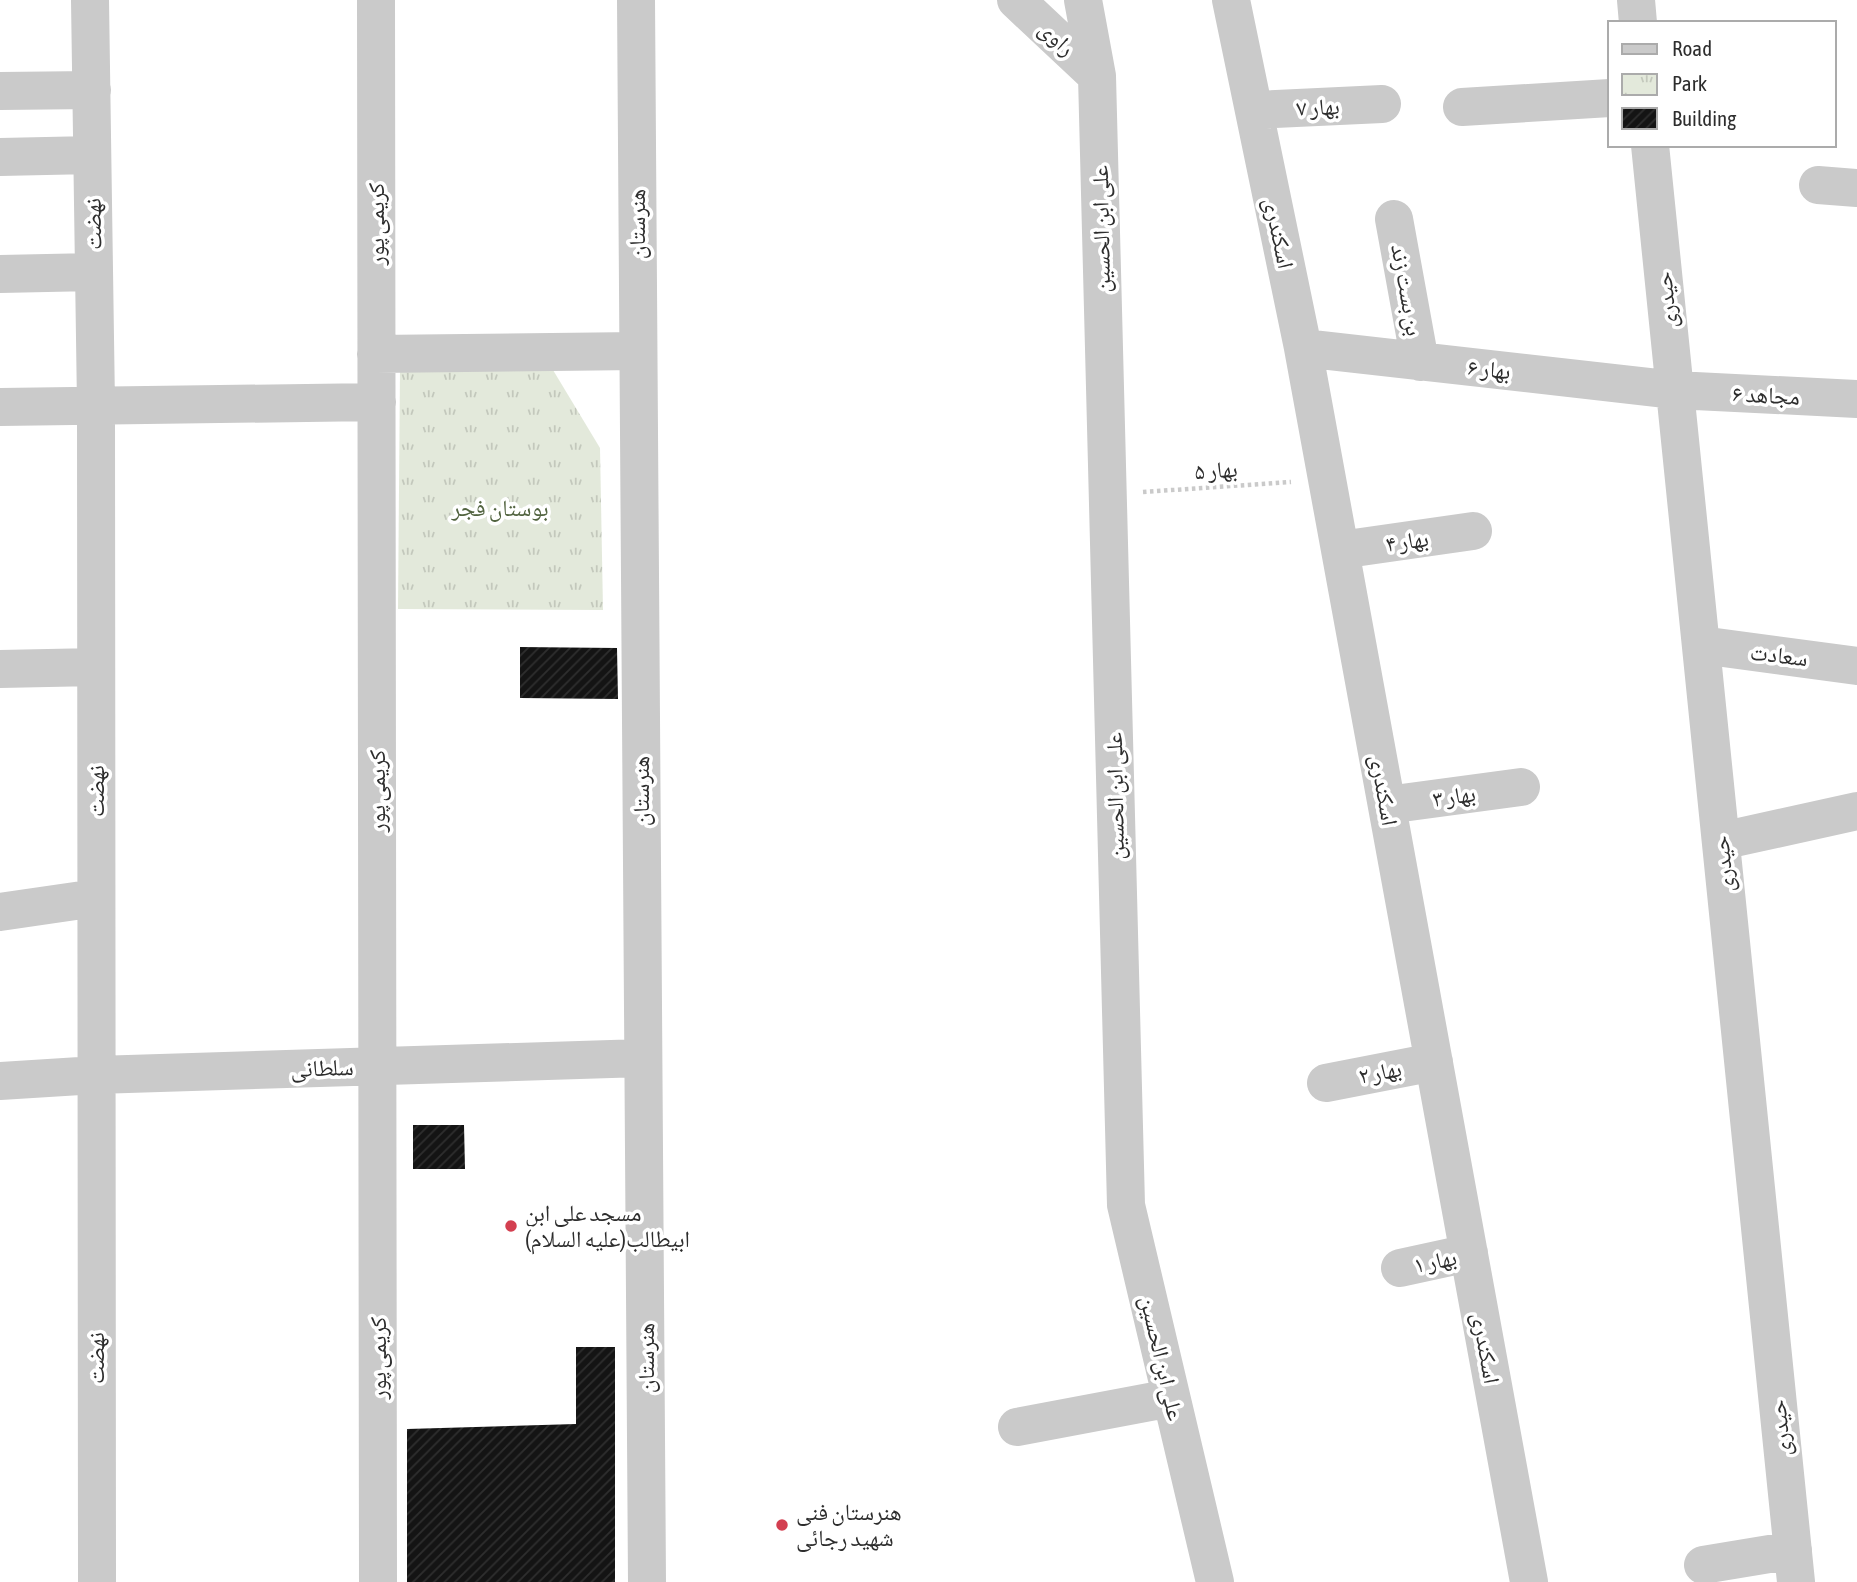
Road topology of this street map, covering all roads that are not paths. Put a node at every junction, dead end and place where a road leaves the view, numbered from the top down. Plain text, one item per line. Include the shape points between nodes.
1 (90, 0) edge
2 (376, 0) edge
3 (636, 0) edge
4 (1016, 0) edge
5 (1083, 0) edge
6 (1231, 0) edge
7 (1636, 0) edge
8 (1638, 21) edge
9 (1097, 76) junction
10 (92, 90) junction
11 (0, 91) edge
12 (1608, 98) edge
13 (1382, 104) dead end
14 (1462, 107) dead end
15 (1254, 110) junction
16 (1650, 147) edge
17 (92, 155) junction
18 (0, 157) edge
19 (1818, 185) dead end
20 (1857, 188) edge
21 (1394, 219) dead end
22 (94, 272) junction
23 (0, 274) edge
24 (1303, 348) junction
25 (638, 351) junction
26 (376, 354) junction
27 (1420, 362) junction
28 (1675, 390) junction
29 (1857, 399) edge
30 (377, 402) junction
31 (96, 405) junction
32 (0, 407) edge
33 (1474, 531) dead end
34 (1340, 550) junction
35 (1701, 645) junction
36 (1857, 666) edge
37 (96, 667) junction
38 (0, 669) edge
39 (1521, 787) dead end
40 (1387, 805) junction
41 (1857, 811) edge
42 (1721, 841) junction
43 (96, 898) junction
44 (0, 912) edge
45 (643, 1058) junction
46 (1434, 1062) junction
47 (378, 1066) junction
48 (96, 1075) junction
49 (0, 1081) edge
50 (1326, 1083) dead end
51 (1469, 1253) junction
52 (1400, 1268) dead end
53 (1171, 1398) junction
54 (1017, 1427) dead end
55 (1703, 1565) dead end
56 (1794, 1566) edge
57 (97, 1582) edge
58 (378, 1582) edge
59 (647, 1582) edge
60 (1215, 1582) edge
61 (1529, 1582) edge

1 - 10 street, نهضت
2 - 26 street, کریمی پور
3 - 25 street, هنرستان
4 - 9 street, راوی
5 - 9 street, علی ابن الحسین
6 - 15 street, اسکندری
7 - 8 street
9 - 53 street, علی ابن الحسین via 1126,1205
10 - 11 street
10 - 17 street, نهضت
12 - 14 street
13 - 15 street, بهار ۷
15 - 24 street, اسکندری
16 - 28 street, حیدری
17 - 18 street
17 - 22 street, نهضت
19 - 20 street
21 - 27 street, بن بست زند
22 - 23 street
22 - 31 street, نهضت
24 - 27 street, بهار ۶
24 - 34 street, اسکندری
25 - 26 street
25 - 45 street, هنرستان
26 - 30 street, کریمی پور
27 - 28 street, بهار ۶
28 - 29 street, مجاهد ۶
28 - 35 street, حیدری
30 - 31 street
30 - 47 street, کریمی پور
31 - 32 street
31 - 37 street, نهضت
33 - 34 street, بهار ۴
34 - 40 street, اسکندری
35 - 36 street, سعادت
35 - 42 street, حیدری
37 - 38 street
37 - 43 street, نهضت
39 - 40 street, بهار ۳
40 - 46 street, اسکندری
41 - 42 street
42 - 56 street, حیدری
43 - 44 street
43 - 48 street, نهضت
45 - 47 street, سلطانی
45 - 59 street, هنرستان
46 - 50 street, بهار ۲
46 - 51 street, اسکندری
47 - 48 street, سلطانی
47 - 58 street, کریمی پور
48 - 49 street, سلطانی
48 - 57 street, نهضت
51 - 52 street, بهار ۱
51 - 61 street, اسکندری
53 - 54 street
53 - 60 street, علی ابن الحسین
55 - 56 street

